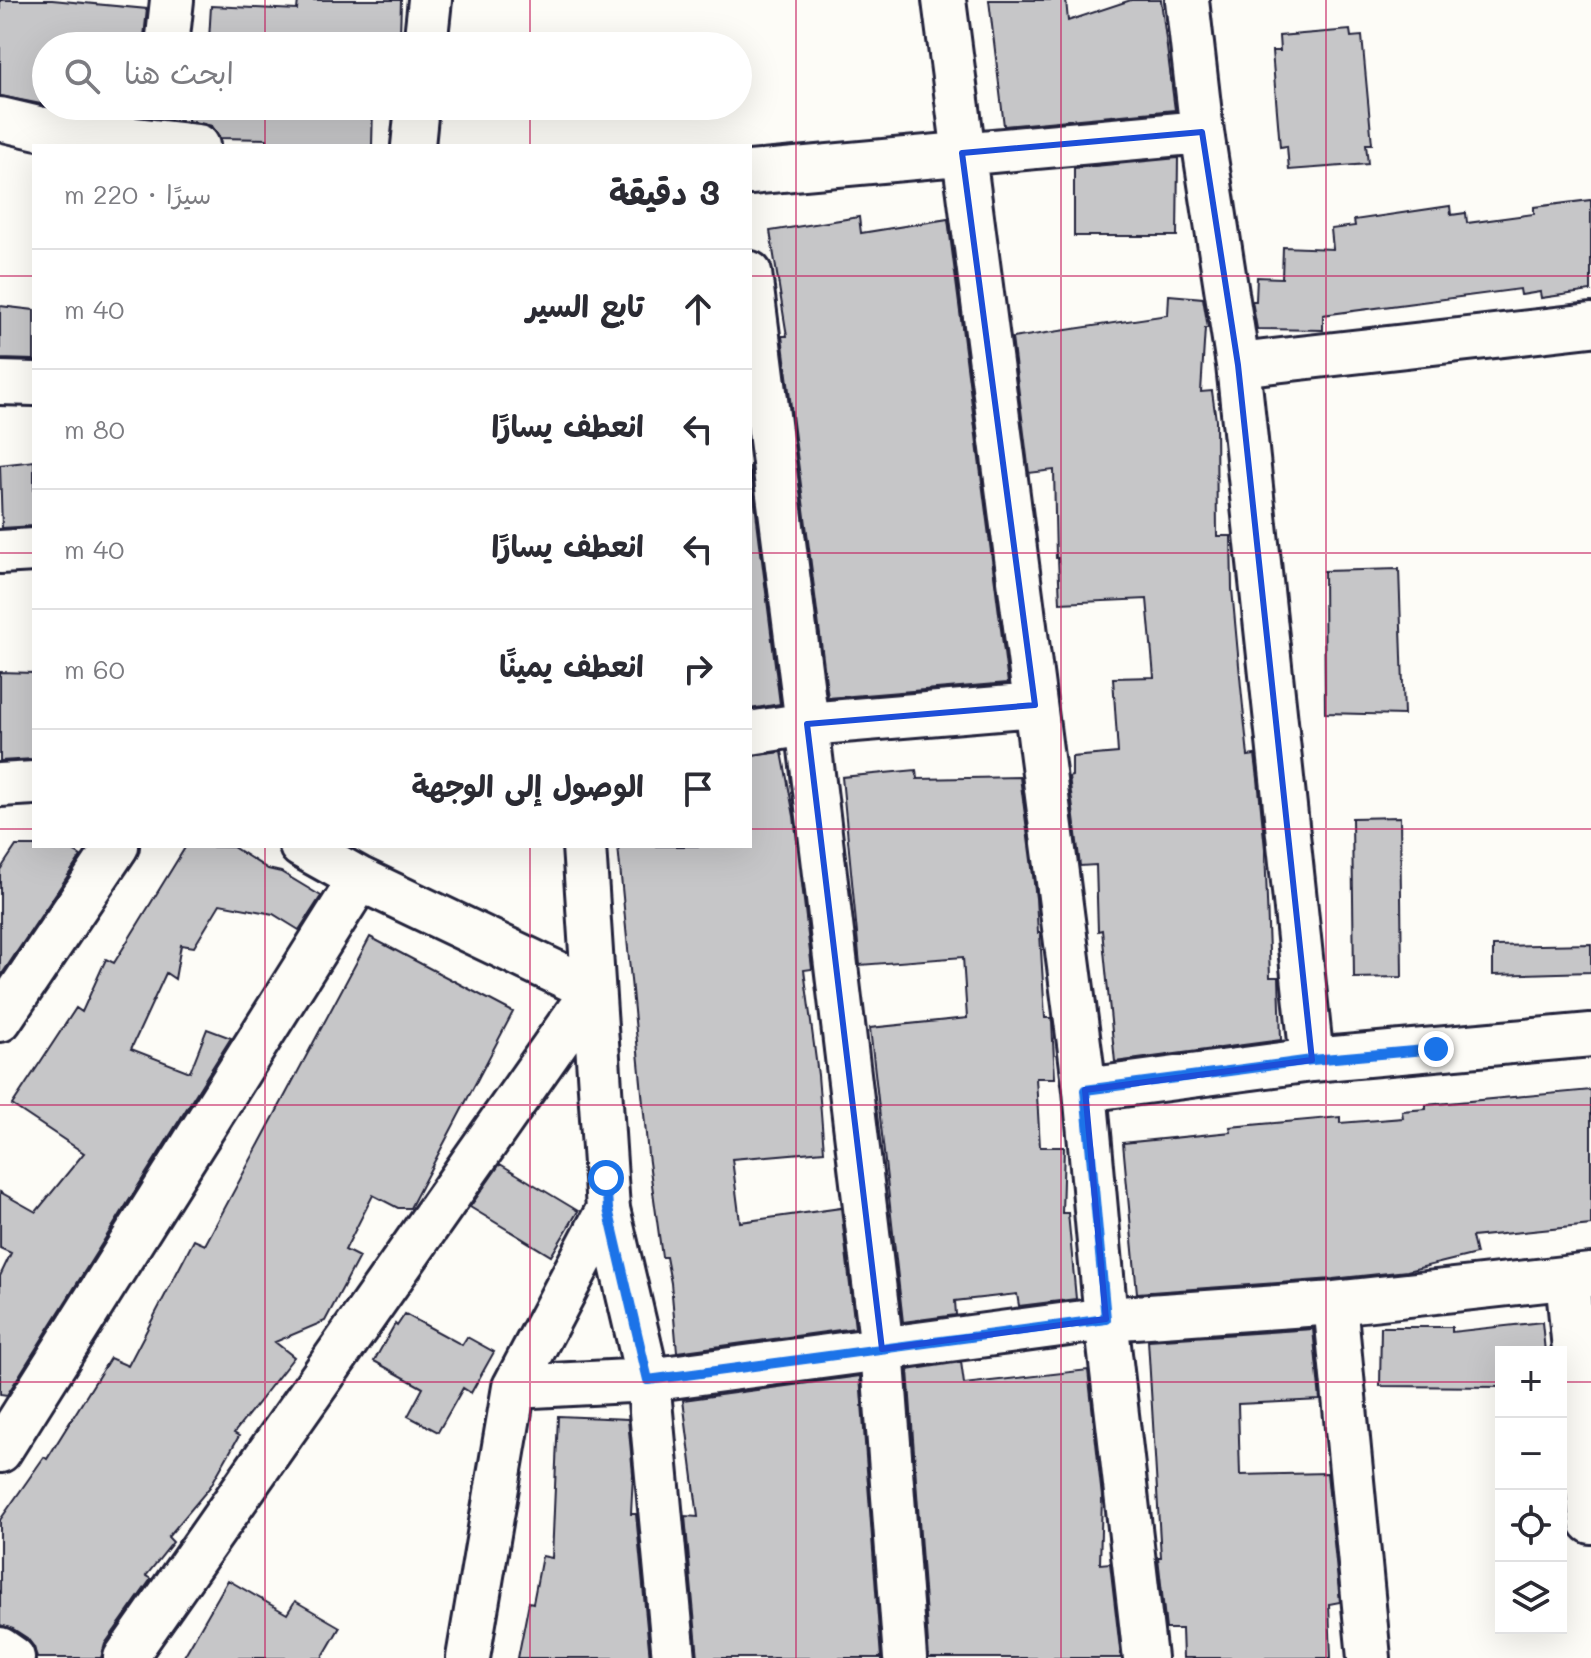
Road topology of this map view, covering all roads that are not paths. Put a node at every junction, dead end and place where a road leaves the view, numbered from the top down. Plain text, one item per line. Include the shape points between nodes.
1 (172, 0) edge
2 (430, 0) edge
3 (944, 0) edge
4 (1187, 0) edge
5 (169, 32) edge
6 (427, 32) edge
7 (0, 119) edge
8 (416, 120) edge
9 (157, 124) edge
10 (1202, 132) junction
11 (194, 144) edge
12 (413, 144) edge
13 (962, 153) junction
14 (752, 173) edge
15 (752, 289) edge
16 (1591, 325) edge
17 (1238, 365) junction
18 (0, 383) edge
19 (32, 384) edge
20 (32, 550) edge
21 (0, 552) edge
22 (1035, 705) junction
23 (807, 724) junction
24 (752, 733) edge
25 (32, 783) edge
26 (0, 785) edge
27 (116, 848) edge
28 (305, 848) edge
29 (584, 848) edge
30 (360, 879) junction
31 (593, 990) junction
32 (0, 1020) edge
33 (1591, 1035) edge
34 (1312, 1060) junction
35 (1085, 1090) junction
36 (608, 1209) junction
37 (1579, 1277) edge
38 (1335, 1303) junction
39 (1106, 1319) junction
40 (882, 1349) junction
41 (648, 1380) junction
42 (514, 1387) junction
43 (0, 1451) edge
44 (1591, 1513) edge
45 (0, 1649) edge
46 (13, 1658) edge
47 (125, 1658) edge
48 (468, 1658) edge
49 (674, 1658) edge
50 (905, 1658) edge
51 (1145, 1658) edge
52 (1369, 1658) edge

1 - 5 street
2 - 6 street
3 - 13 street
4 - 10 street
7 - 9 street via 38,128
8 - 12 street
9 - 11 street
10 - 13 street
10 - 17 street
13 - 14 street
13 - 22 street
15 - 23 street
16 - 17 street
17 - 34 street
18 - 19 street
20 - 21 street
22 - 23 street
22 - 35 street
23 - 24 street
23 - 40 street
25 - 26 street
27 - 32 street
28 - 30 street
29 - 31 street
30 - 31 street
30 - 43 street
31 - 36 street
31 - 47 street
33 - 34 street
34 - 35 street
35 - 39 street
36 - 41 street
36 - 42 street
37 - 38 street
37 - 44 street
38 - 39 street
38 - 52 street
39 - 40 street
39 - 51 street
40 - 41 street
40 - 50 street
41 - 42 street
41 - 49 street
42 - 48 street
45 - 46 street

